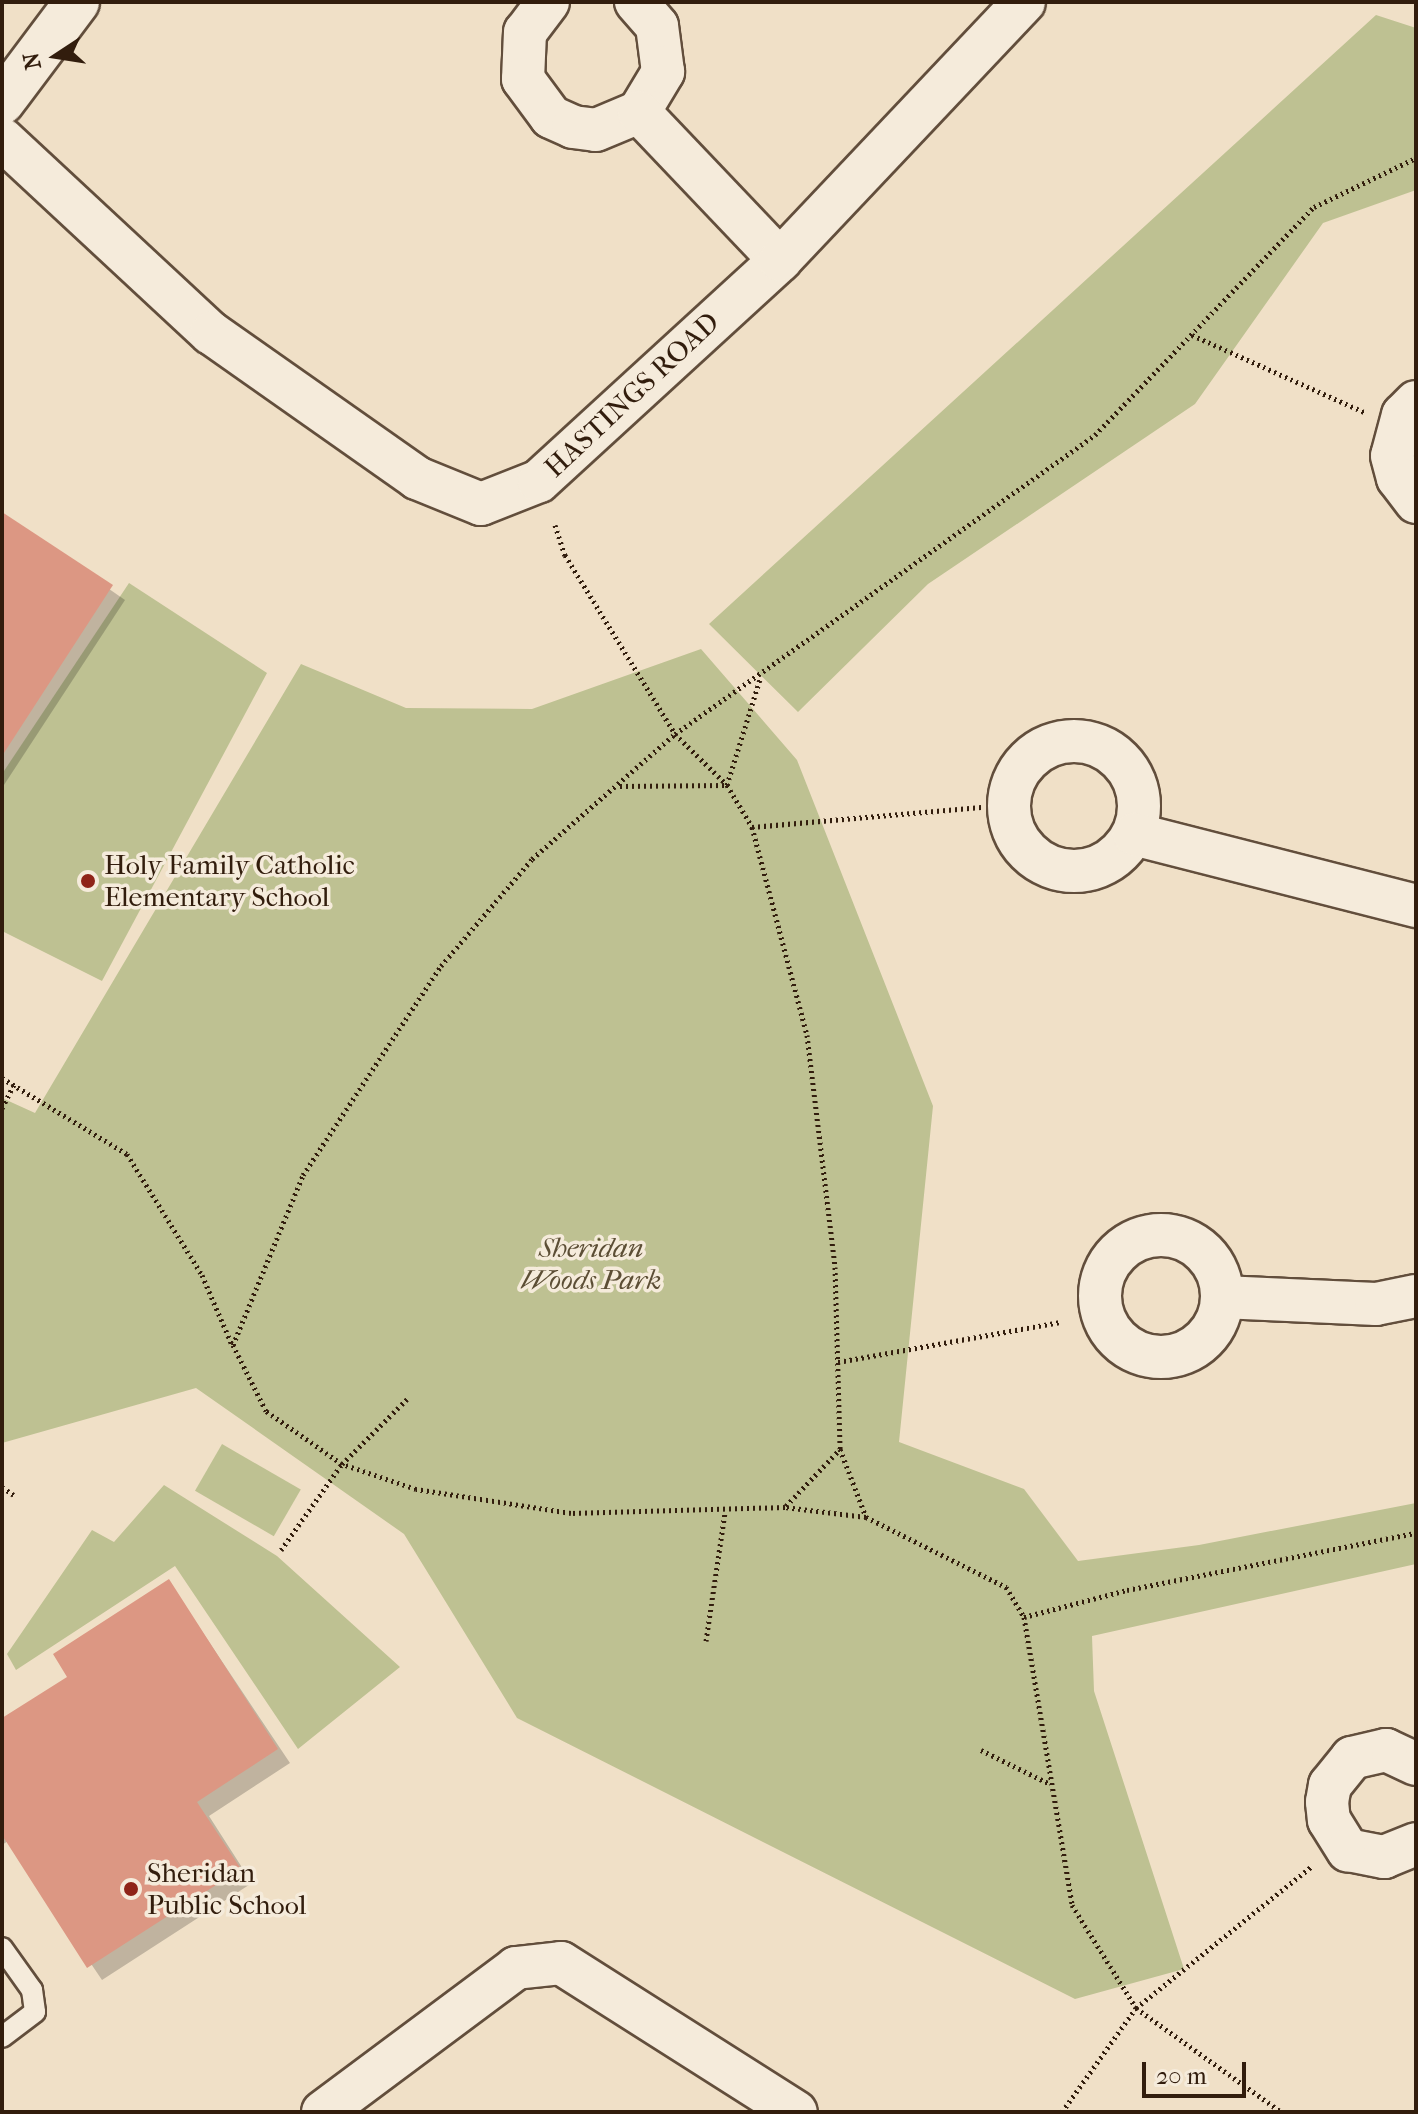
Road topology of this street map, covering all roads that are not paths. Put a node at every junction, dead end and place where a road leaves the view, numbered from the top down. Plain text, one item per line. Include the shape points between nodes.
1 (77, 2) edge
2 (548, 2) edge
3 (636, 2) edge
4 (1024, 2) edge
5 (2, 102) edge
6 (639, 112) junction
7 (2, 139) edge
8 (780, 260) junction
9 (1416, 402) edge
10 (1416, 502) edge
11 (1134, 834) dead end
12 (1416, 906) edge
13 (1416, 1296) edge
14 (1222, 1297) dead end
15 (1416, 1764) edge
16 (1416, 1844) edge
17 (2, 1948) edge
18 (2, 2037) edge
19 (323, 2112) edge
20 (796, 2112) edge

1 - 5 street
2 - 6 street via 525,32 521,55 523,79 534,100 573,127 596,130
3 - 6 street via 657,26 663,48 663,72
4 - 8 street, HASTINGS ROAD
6 - 8 street
7 - 8 street, HASTINGS ROAD via 211,333 417,478 481,504 539,481
9 - 10 street via 1403,415 1392,456 1398,478
11 - 12 street
13 - 14 street via 1376,1304
15 - 16 street via 1386,1750 1352,1758 1330,1785 1327,1802 1329,1820 1348,1850 1384,1857
17 - 18 lane via 32,1990 35,2012
19 - 20 street via 516,1968 561,1963

